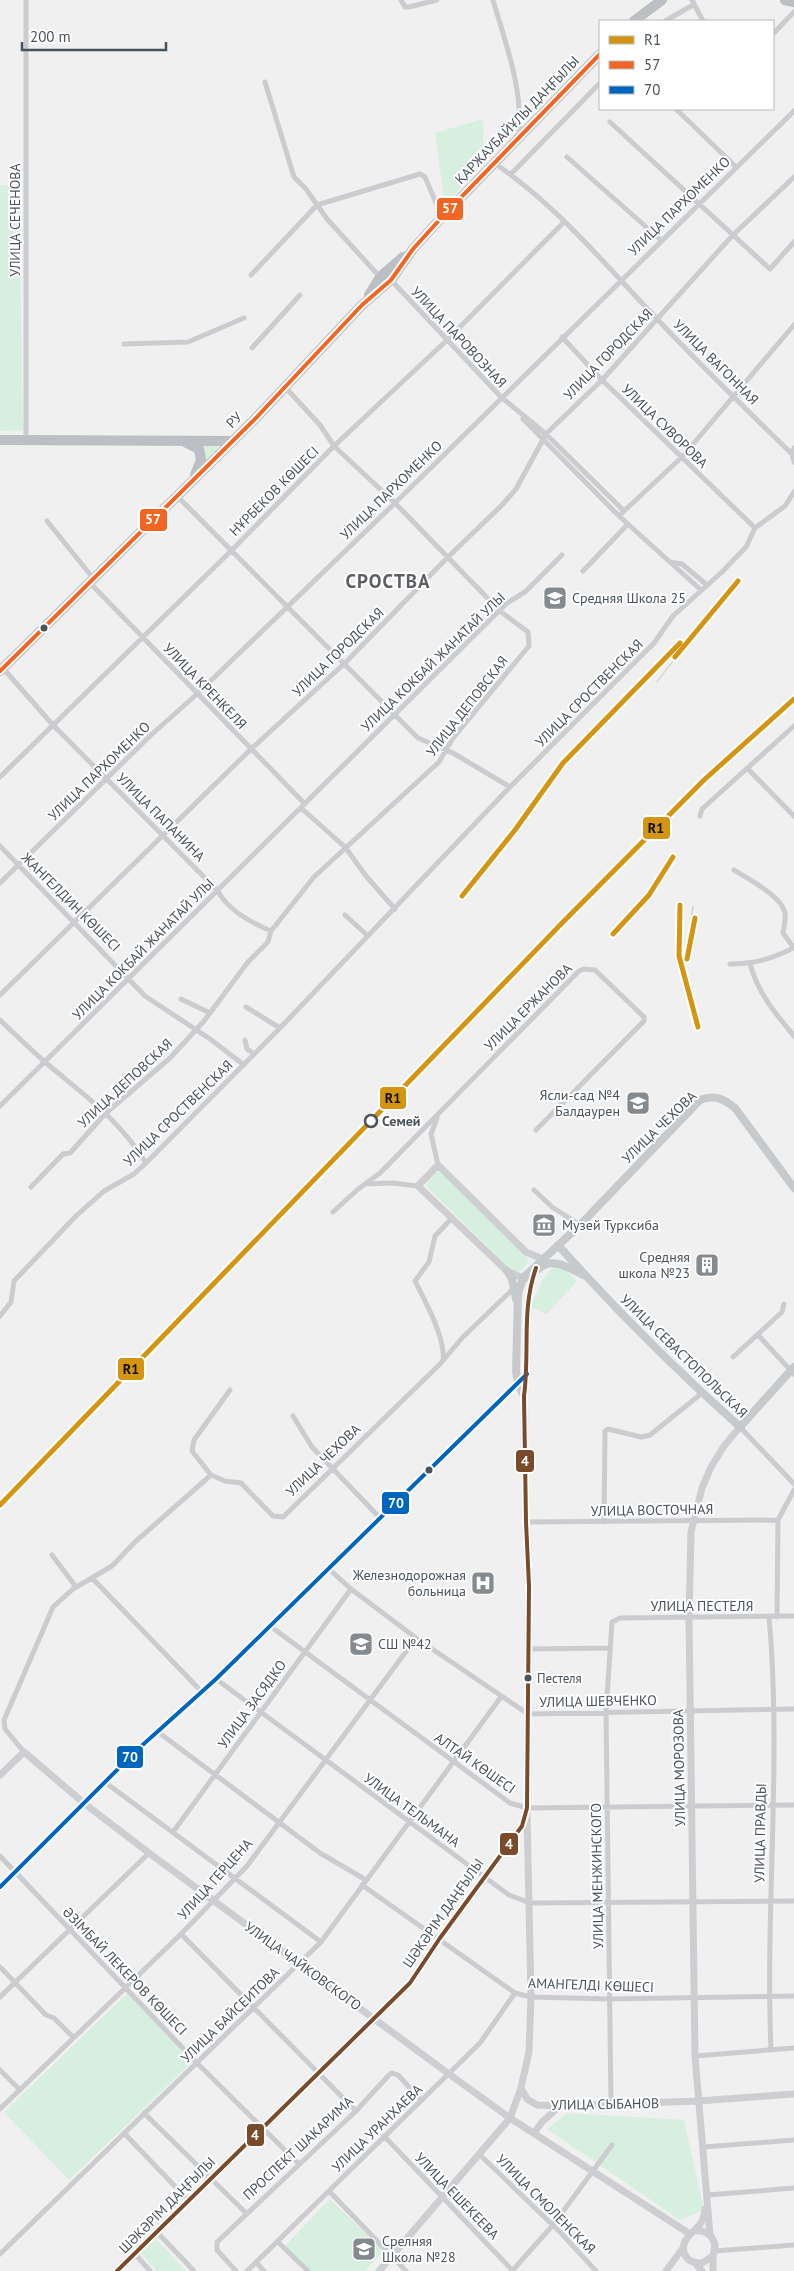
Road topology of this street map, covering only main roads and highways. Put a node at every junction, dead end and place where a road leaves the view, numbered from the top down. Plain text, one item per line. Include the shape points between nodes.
1 (662, 0) edge
2 (785, 0) edge
3 (794, 2) edge
4 (635, 20) edge
5 (599, 55) edge
6 (255, 419) junction
7 (0, 440) edge
8 (169, 440) junction
9 (212, 440) junction
10 (233, 441) junction
11 (181, 493) junction
12 (1, 668) edge
13 (794, 1188) edge
14 (558, 1245) junction
15 (506, 1271) road end
16 (535, 1271) junction
17 (586, 1277) junction
18 (524, 1278) joint
19 (518, 1306) junction
20 (793, 1370) edge
21 (524, 1396) junction
22 (740, 1427) joint
23 (117, 2271) edge

1 - 4 highway
2 - 3 highway
5 - 6 highway, ҚАРЖАУБАЙҰЛЫ ДАҢҒЫЛЫ via 442,217
6 - 9 highway via 235,434
6 - 10 highway, РУ
7 - 8 highway
8 - 9 highway
8 - 11 highway via 190,443 199,449 201,460 197,472
9 - 10 highway
10 - 11 highway
11 - 12 highway
13 - 14 main road, УЛИЦА ЧЕХОВА via 735,1108 725,1100 707,1097 700,1100
14 - 16 main road, УЛИЦА ЧЕХОВА
14 - 17 main road, УЛИЦА СЕВАСТОПОЛЬСКАЯ
15 - 19 main road via 512,1279
16 - 17 main road via 550,1263 563,1265
16 - 18 main road, УЛИЦА ЧЕХОВА
16 - 21 main road, ШӘКӘРІМ ДАҢҒЫЛЫ via 527,1296
17 - 22 main road, УЛИЦА СЕВАСТОПОЛЬСКАЯ
18 - 19 main road, ШӘКӘРІМ ДАҢҒЫЛЫ via 518,1294
19 - 21 main road, ШӘКӘРІМ ДАҢҒЫЛЫ via 516,1371
20 - 22 main road, УЛИЦА МОРОЗОВА
21 - 23 main road, ШӘКӘРІМ ДАҢҒЫЛЫ via 530,1649 527,1808 522,1826 410,1983

